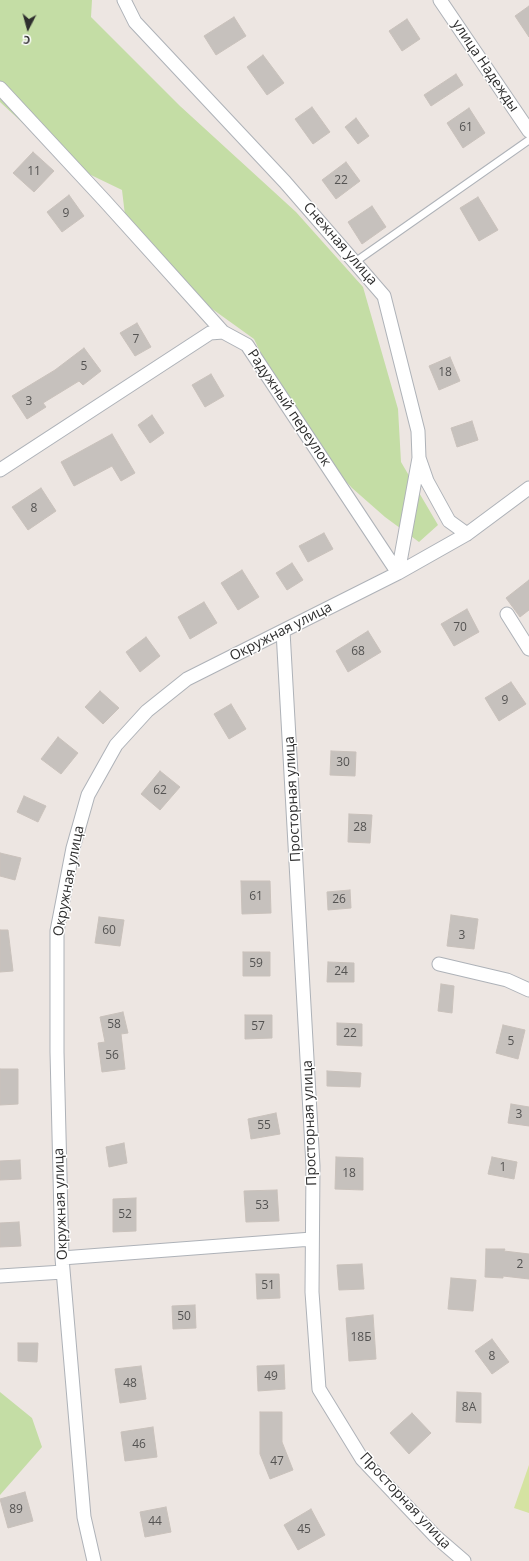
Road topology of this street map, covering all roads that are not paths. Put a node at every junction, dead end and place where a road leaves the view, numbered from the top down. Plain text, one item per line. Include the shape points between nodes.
1 (124, 0) edge
2 (440, 0) edge
3 (0, 88) edge
4 (529, 131) edge
5 (529, 140) edge
6 (355, 262) junction
7 (223, 332) junction
8 (420, 458) junction
9 (0, 470) edge
10 (529, 488) edge
11 (468, 534) junction
12 (398, 573) junction
13 (507, 614) dead end
14 (283, 631) junction
15 (529, 649) edge
16 (439, 964) dead end
17 (529, 990) edge
18 (312, 1239) junction
19 (62, 1258) junction
20 (63, 1272) junction
21 (0, 1276) edge
22 (94, 1561) edge
23 (464, 1561) edge

1 - 6 street, Снежная улица via 135,22 285,182
2 - 4 street, улица Надежды
3 - 7 street, Радужный переулок
5 - 6 lane
6 - 8 street, Снежная улица via 384,296 418,431
7 - 9 street via 210,333
7 - 12 street, Радужный переулок via 247,345
8 - 11 street, Снежная улица via 428,481 449,521
8 - 12 street
10 - 11 street, Окружная улица
11 - 12 street, Окружная улица
12 - 14 street, Окружная улица
13 - 15 street
14 - 18 street, Просторная улица via 313,1166
14 - 19 street, Окружная улица via 187,679 147,712 116,745 88,795 73,848 57,931
16 - 17 street via 507,980
18 - 19 street
18 - 23 street, Просторная улица via 312,1292 319,1388 362,1459 435,1536
19 - 20 street, Окружная улица
20 - 21 street
20 - 22 street, Окружная улица via 84,1517

